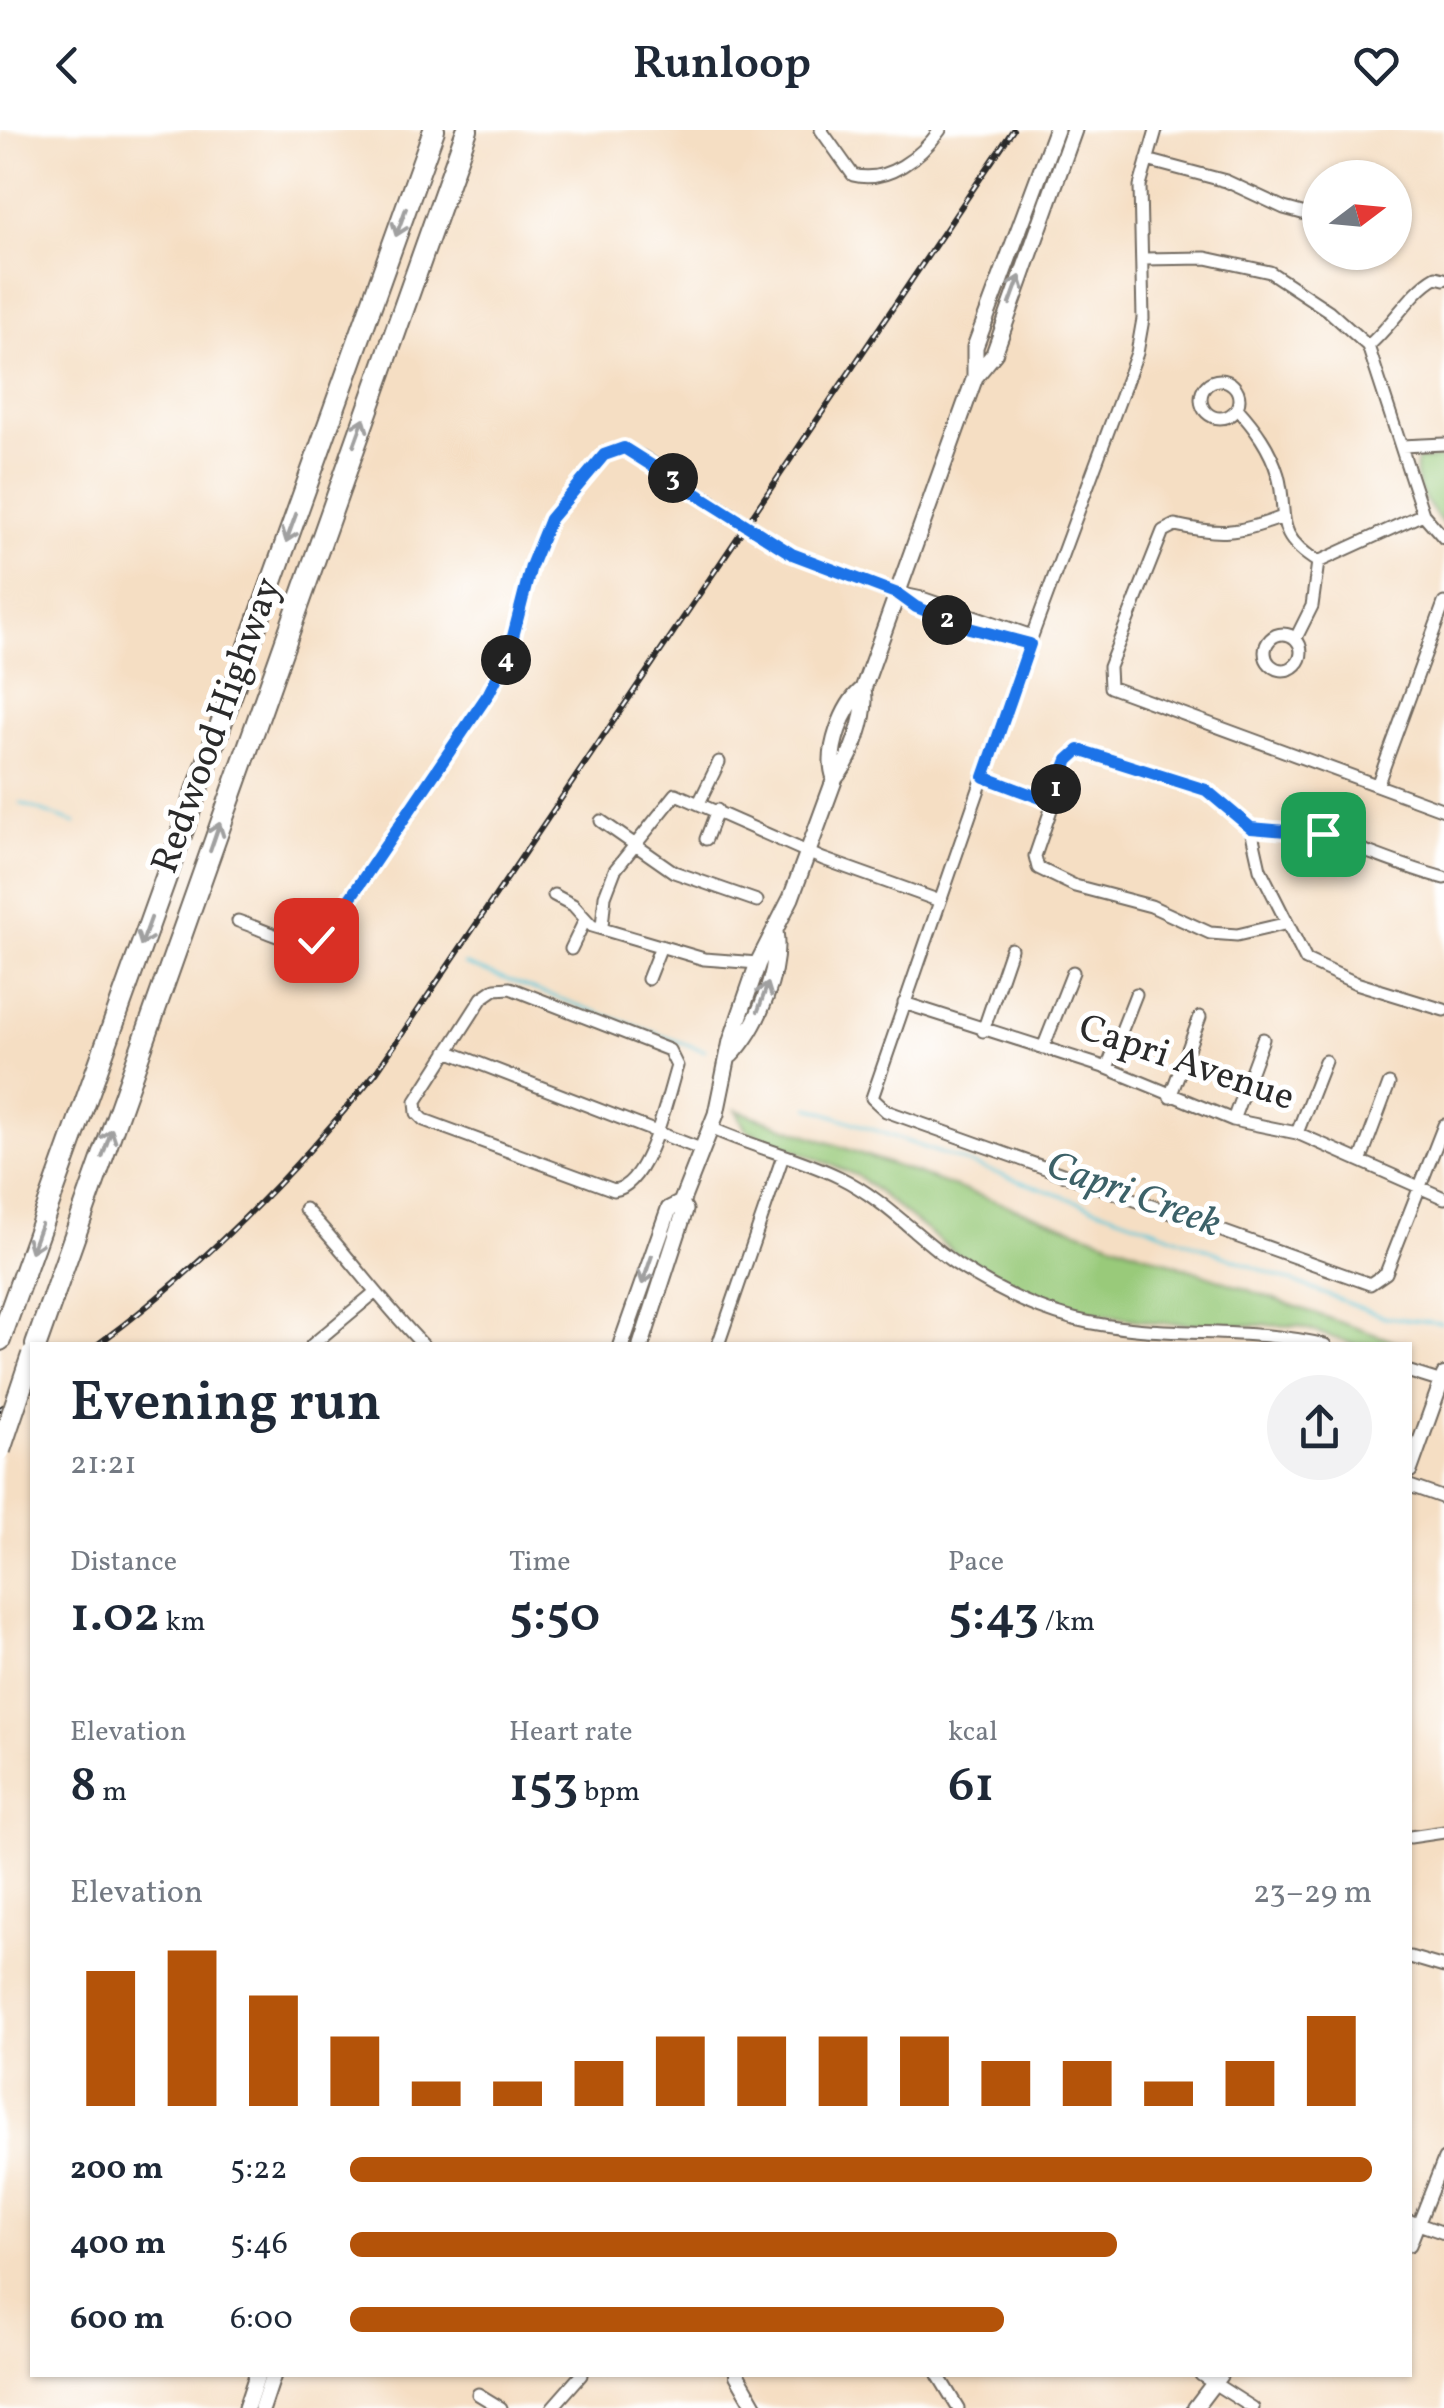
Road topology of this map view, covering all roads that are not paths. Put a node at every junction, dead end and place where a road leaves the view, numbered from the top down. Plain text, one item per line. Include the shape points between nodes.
1 (434, 130) edge
2 (466, 130) edge
3 (821, 130) edge
4 (940, 130) edge
5 (1056, 130) edge
6 (1074, 130) edge
7 (1156, 130) edge
8 (1147, 160) junction
9 (1302, 213) edge
10 (1143, 258) junction
11 (1444, 280) edge
12 (1368, 346) junction
13 (975, 377) junction
14 (1236, 408) dead end
15 (1444, 444) edge
16 (1402, 446) junction
17 (1422, 514) junction
18 (1280, 518) junction
19 (1444, 538) edge
20 (1318, 562) junction
21 (898, 594) junction
22 (1444, 603) edge
23 (1296, 638) dead end
24 (1031, 640) junction
25 (719, 762) dead end
26 (984, 777) junction
27 (1378, 783) junction
28 (700, 802) junction
29 (1051, 802) junction
30 (1438, 808) edge
31 (717, 810) junction
32 (601, 821) dead end
33 (1251, 828) junction
34 (706, 840) dead end
35 (635, 843) junction
36 (808, 852) junction
37 (1444, 878) edge
38 (554, 896) dead end
39 (757, 901) dead end
40 (940, 901) junction
41 (238, 921) dead end
42 (584, 922) junction
43 (1284, 924) junction
44 (602, 926) junction
45 (775, 931) junction
46 (660, 946) junction
47 (571, 949) dead end
48 (1011, 949) dead end
49 (758, 963) junction
50 (1073, 972) dead end
51 (648, 980) dead end
52 (1136, 994) dead end
53 (904, 1003) junction
54 (1444, 1010) edge
55 (1200, 1017) dead end
56 (983, 1032) junction
57 (1263, 1039) dead end
58 (1044, 1048) junction
59 (447, 1051) junction
60 (731, 1056) junction
61 (1325, 1061) dead end
62 (1107, 1068) junction
63 (1389, 1084) dead end
64 (1170, 1098) junction
65 (1233, 1120) junction
66 (1444, 1125) edge
67 (710, 1128) junction
68 (656, 1132) junction
69 (1297, 1133) junction
70 (703, 1150) junction
71 (783, 1156) junction
72 (1360, 1159) junction
73 (1419, 1189) junction
74 (1444, 1198) edge
75 (681, 1203) junction
76 (305, 1209) dead end
77 (373, 1294) junction
78 (0, 1340) edge
79 (38, 1340) edge
80 (316, 1342) edge
81 (420, 1342) edge
82 (622, 1342) edge
83 (642, 1342) edge
84 (719, 1342) edge
85 (1310, 1342) edge
86 (30, 1361) edge
87 (1412, 1372) edge
88 (1443, 1378) edge
89 (0, 1450) edge
90 (1412, 1464) edge
91 (1412, 1487) edge
92 (1444, 1498) edge
93 (1444, 1832) edge
94 (1412, 1837) edge
95 (1412, 1958) edge
96 (1444, 1967) edge
97 (1444, 2159) edge
98 (1414, 2222) edge
99 (1444, 2234) edge
100 (256, 2377) edge
101 (272, 2377) edge
102 (578, 2377) edge
103 (738, 2377) edge
104 (939, 2377) edge
105 (1217, 2379) edge
106 (478, 2394) dead end
107 (246, 2408) edge
108 (262, 2408) edge
109 (501, 2408) edge
110 (552, 2408) edge
111 (756, 2408) edge
112 (958, 2408) edge
113 (1195, 2408) edge
114 (1254, 2408) edge

1 -> 78 highway, Redwood Highway
79 -> 2 highway, Redwood Highway
3 - 4 street via 853,175 868,179 903,166
5 - 13 main road via 975,347
13 -> 6 main road via 994,354
7 - 8 street
8 - 9 street via 1226,181
8 - 10 street via 1140,186
10 - 12 street via 1206,258 1270,272 1329,310
10 - 24 street via 1137,353
11 - 12 street via 1422,285
12 - 16 street
13 - 21 main road
14 - 18 street via 1267,447 1279,478
15 - 16 street
16 - 17 street
17 - 19 street
17 - 20 street
18 - 20 street via 1302,552
18 - 27 street via 1212,535 1175,525 1163,531 1108,667 1110,687
20 - 23 street via 1312,606
21 - 24 street
21 - 36 main road via 863,689 850,699 829,764 834,778
21 - 41 street via 792,554 624,448 604,455 550,519 508,656 489,693 338,916 316,940 301,942
22 - 27 street
24 - 26 street
25 - 28 street
26 - 29 street
26 - 40 street
27 - 30 street
28 - 31 street
28 - 35 street via 670,796
29 - 33 street via 1079,750 1206,790
29 - 43 street via 1035,856 1038,868 1053,876 1151,906 1210,933 1237,935
31 - 34 street
31 - 36 street
32 - 35 street
33 - 37 street via 1323,834
33 - 43 street
35 - 39 street via 674,872
35 - 44 street via 615,870
36 - 40 street
36 - 45 main road
38 - 42 street
40 - 53 street
42 - 44 street
42 - 47 street
43 - 54 street via 1306,960 1332,974
44 - 46 street
45 - 49 main road
60 -> 45 main road via 748,1038 766,987 778,948
46 - 49 street via 704,959
46 - 51 street
48 - 56 street
49 - 60 main road
50 - 58 street
52 - 62 street
53 - 56 street, Capri Avenue
53 - 73 street via 872,1088 876,1107 985,1148 1370,1284 1386,1273
55 - 64 street
56 - 58 street, Capri Avenue
57 - 65 street
58 - 62 street, Capri Avenue
59 - 68 street
59 - 68 street via 496,988 528,995 668,1050 677,1066
59 - 68 street via 416,1101 424,1120 614,1190 638,1178
60 - 67 main road
61 - 69 street
62 - 64 street, Capri Avenue
63 - 72 street
64 - 65 street, Capri Avenue
65 - 69 street, Capri Avenue
66 - 73 street
67 - 70 main road
67 - 71 street
68 - 70 street
69 - 72 street, Capri Avenue
70 - 75 main road
71 - 84 street
71 - 85 street via 839,1177 880,1202 956,1264 1012,1296 1073,1318 1156,1333
72 - 73 street, Capri Avenue
73 - 74 street, Capri Avenue
75 -> 82 main road via 669,1209
75 - 83 main road via 678,1236
76 - 77 street via 355,1262
77 - 80 street
77 - 81 street
86 - 89 highway, bridge
87 - 88 street
88 - 90 street
91 - 92 street
93 - 94 street
95 - 96 street
97 - 98 street
98 - 99 street
100 - 107 main road
101 - 108 main road
102 - 110 street
103 - 111 street
104 - 112 street
105 - 113 street
105 - 114 street
106 - 109 street

